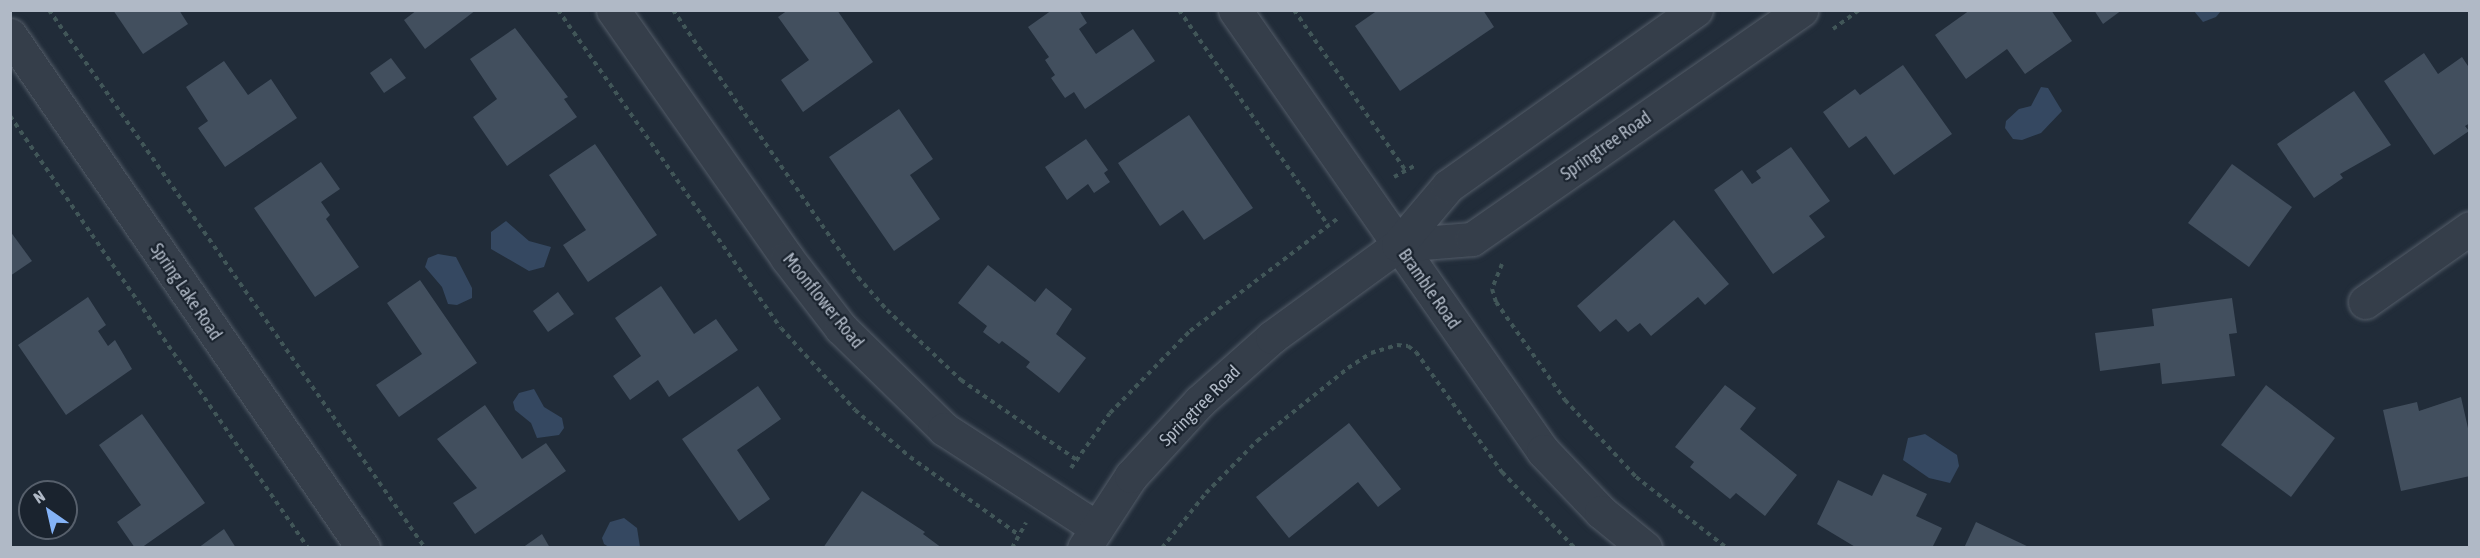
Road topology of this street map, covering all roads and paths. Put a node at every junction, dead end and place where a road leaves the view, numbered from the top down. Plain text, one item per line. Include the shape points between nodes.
1 (49, 10) edge
2 (613, 10) edge
3 (673, 10) edge
4 (1179, 10) edge
5 (1235, 10) edge
6 (1294, 10) edge
7 (1696, 10) edge
8 (1801, 10) edge
9 (1859, 10) edge
10 (1830, 30) dead end
11 (10, 35) edge
12 (10, 116) edge
13 (1423, 161) dead end
14 (1406, 171) junction
15 (1365, 198) junction
16 (1328, 225) junction
17 (2469, 228) edge
18 (1398, 245) junction
19 (1509, 257) dead end
20 (2365, 302) dead end
21 (1077, 460) junction
22 (1047, 495) junction
23 (1090, 538) edge
24 (309, 548) edge
25 (363, 548) edge
26 (425, 548) edge
27 (1012, 548) edge
28 (1162, 548) edge
29 (1575, 548) edge
30 (1645, 548) edge
31 (1727, 548) edge

1 - 26 path
2 - 22 street, Moonflower Road via 841,328 944,429
3 - 21 path via 858,277 887,310 961,380
4 - 16 path
5 - 15 street, Bramble Road
6 - 14 path
7 - 18 street, Springtree Road via 1448,186
8 - 18 street, Springtree Road via 1472,239
9 - 10 path
11 - 25 street, Spring Lake Road
12 - 24 path
13 - 14 path
14 - 15 path
15 - 16 path
15 - 18 street, Bramble Road
16 - 21 path via 1190,331 1110,413
17 - 20 street
18 - 23 street, Springtree Road via 1272,337 1200,400 1131,476
18 - 30 street, Bramble Road via 1543,451 1601,512
19 - 31 path via 1495,277 1496,302 1565,400 1636,477
21 - 22 path
22 - 23 street, Moonflower Road
22 - 27 path via 1031,513
28 - 29 path via 1206,493 1257,441 1371,353 1408,345 1502,472

